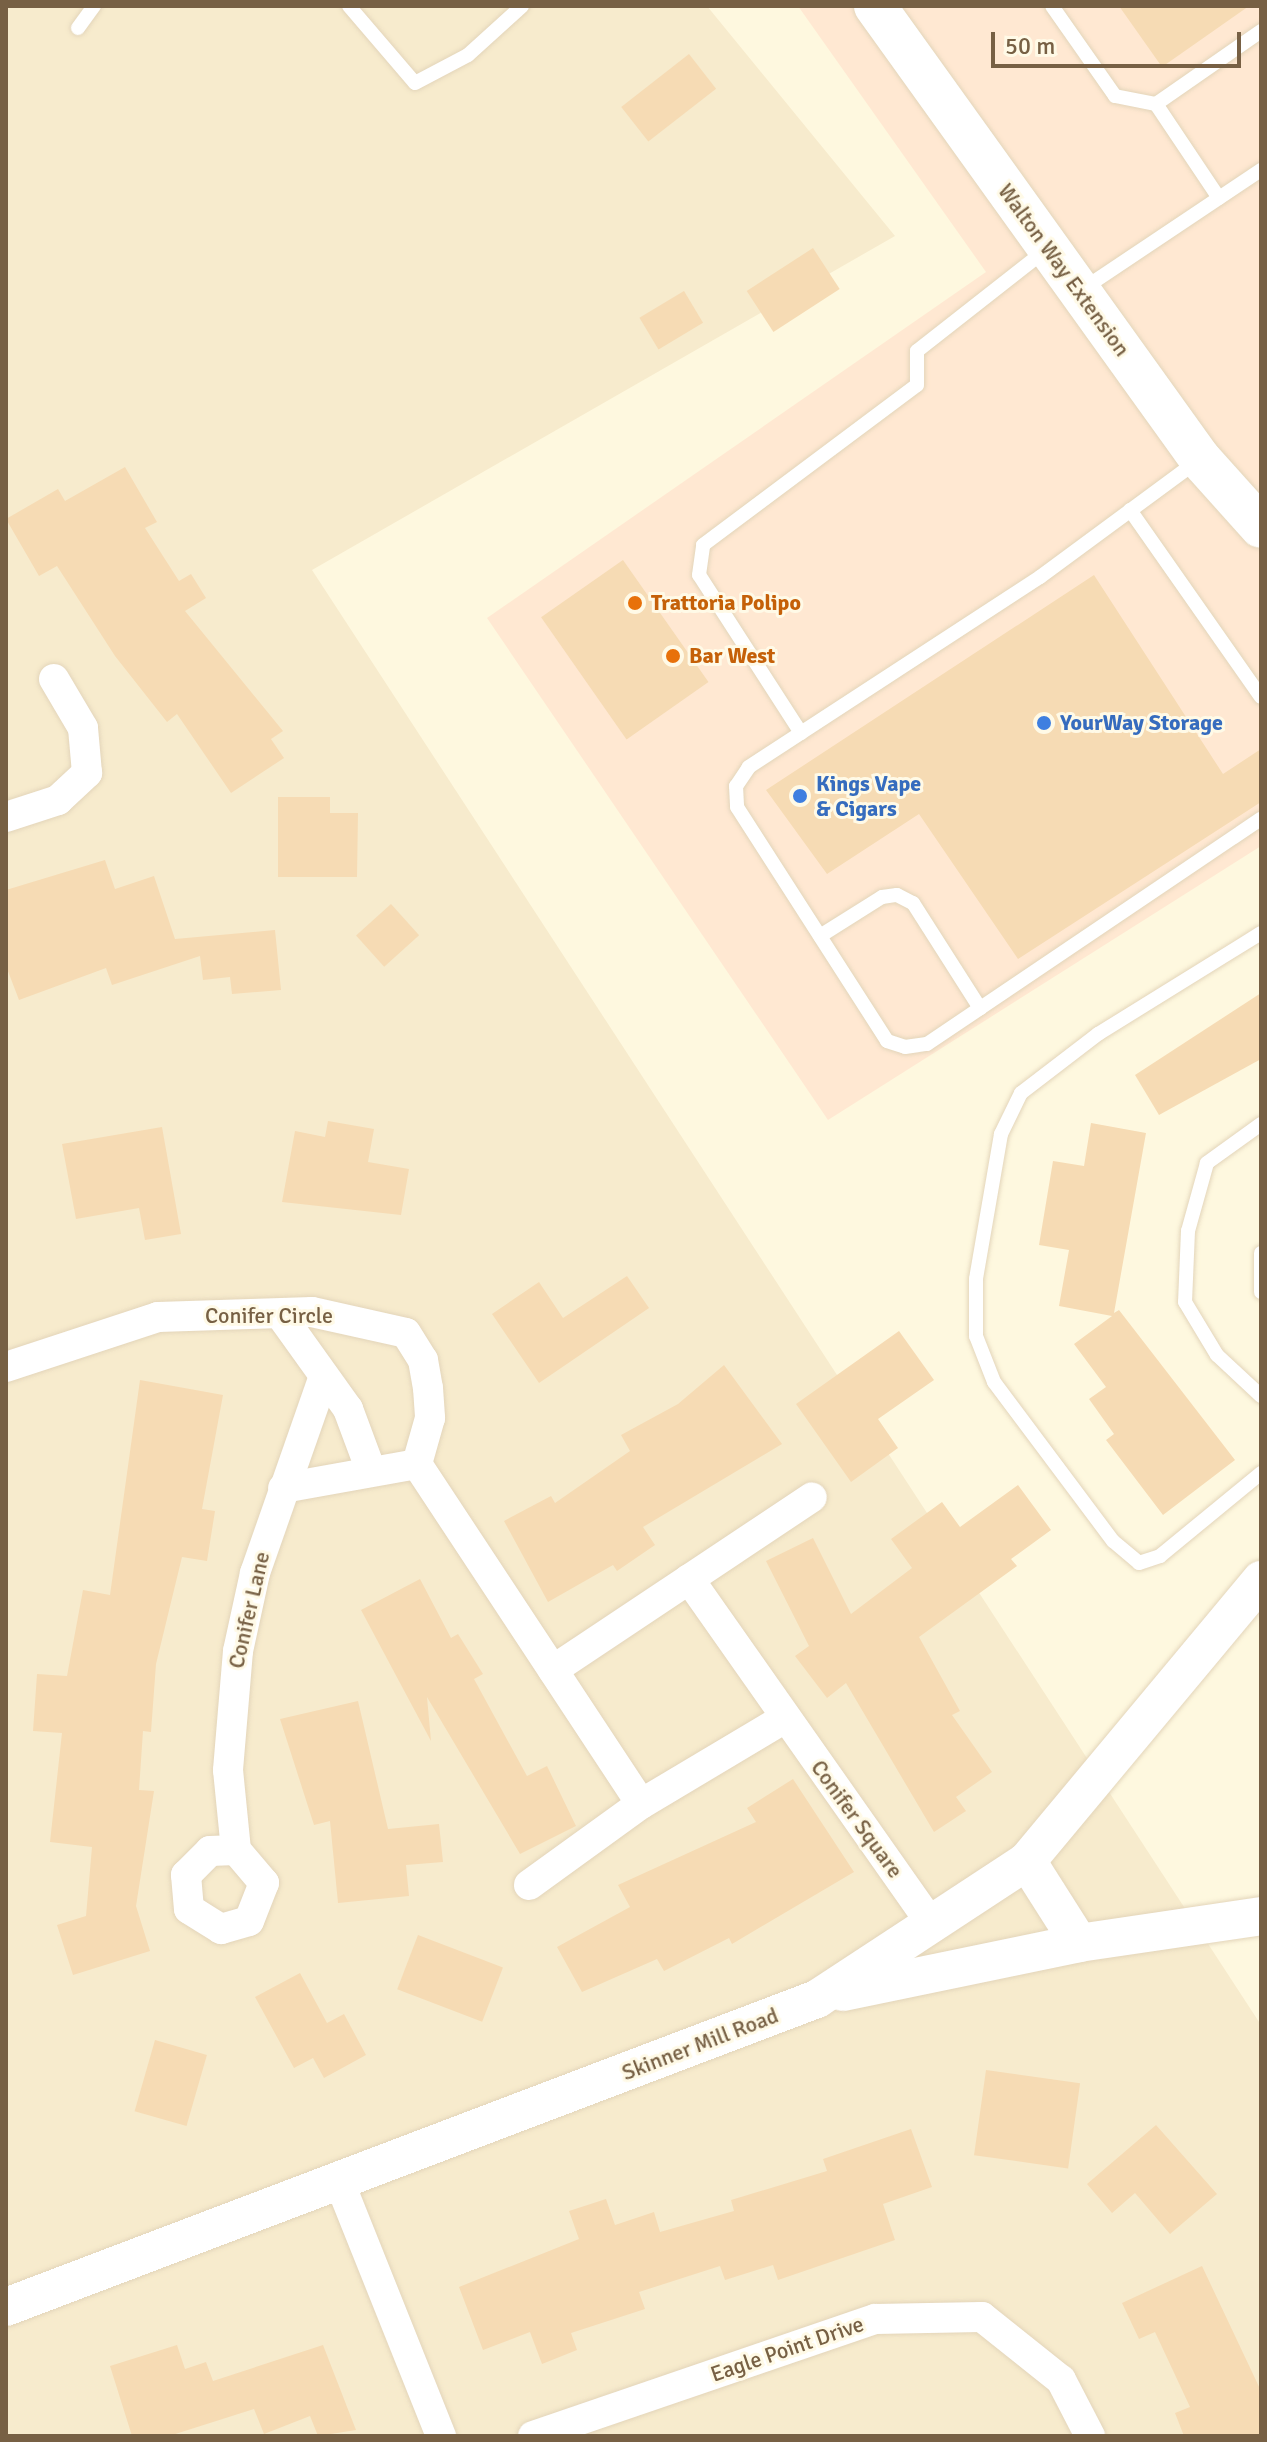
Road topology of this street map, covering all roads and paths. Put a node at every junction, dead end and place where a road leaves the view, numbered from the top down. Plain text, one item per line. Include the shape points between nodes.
1 (94, 6) edge
2 (349, 6) edge
3 (522, 6) edge
4 (875, 6) edge
5 (1052, 6) edge
6 (78, 28) dead end
7 (1261, 31) edge
8 (1156, 104) junction
9 (1261, 170) edge
10 (1219, 198) junction
11 (1048, 248) junction
12 (1079, 291) junction
13 (1200, 459) junction
14 (1130, 510) junction
15 (1261, 527) edge
16 (54, 679) dead end
17 (1261, 697) edge
18 (801, 733) junction
19 (6, 817) edge
20 (1261, 819) edge
21 (1261, 933) edge
22 (820, 936) junction
23 (980, 1008) junction
24 (1261, 1124) edge
25 (1261, 1253) edge
26 (1261, 1292) edge
27 (280, 1314) junction
28 (6, 1367) edge
29 (323, 1379) junction
30 (1261, 1396) edge
31 (417, 1464) junction
32 (370, 1468) junction
33 (1261, 1473) edge
34 (283, 1488) junction
35 (812, 1497) dead end
36 (689, 1579) junction
37 (1261, 1580) edge
38 (553, 1670) junction
39 (785, 1718) junction
40 (641, 1804) junction
41 (236, 1850) dead end
42 (1027, 1861) junction
43 (529, 1885) dead end
44 (1261, 1916) edge
45 (929, 1920) junction
46 (1079, 1943) junction
47 (817, 1999) junction
48 (339, 2181) junction
49 (6, 2307) edge
50 (441, 2436) edge
51 (533, 2436) edge
52 (1090, 2436) edge

1 - 6 lane
2 - 3 lane via 415,83 468,55
4 - 11 main road, Walton Way Extension
5 - 8 lane via 1115,96
7 - 8 lane
8 - 10 lane
9 - 10 lane
10 - 12 lane
11 - 12 main road, Walton Way Extension
11 - 18 lane via 917,351 917,385 703,545 699,575
12 - 13 main road, Walton Way Extension
13 - 14 lane
13 - 15 main road, Walton Way Extension
14 - 17 lane
14 - 18 lane
16 - 19 street via 83,728 87,773 58,800
18 - 22 lane via 749,767 736,786 737,807
20 - 23 lane
21 - 33 lane via 1098,1034 1021,1093 1001,1134 976,1279 976,1336 994,1382 1113,1541 1139,1563 1160,1556
22 - 23 lane via 887,1041 927,1044
22 - 23 lane via 897,895 913,903
24 - 30 lane via 1207,1163 1188,1231 1185,1302 1217,1355
25 - 26 lane
27 - 28 street, Conifer Circle via 158,1317
27 - 29 street
27 - 31 street, Conifer Circle via 371,1320 406,1333 423,1360 428,1388 430,1418
29 - 32 street via 348,1409
29 - 34 street, Conifer Lane
31 - 32 street
31 - 38 street
32 - 34 street
34 - 41 street, Conifer Lane via 255,1573 228,1712
35 - 36 street
36 - 38 street
36 - 39 street, Conifer Square
37 - 42 street, Skinner Mill Road
38 - 40 street
39 - 40 street
39 - 45 street, Conifer Square
40 - 43 street
42 - 45 street, Skinner Mill Road
42 - 46 street
44 - 46 street
45 - 47 street, Skinner Mill Road
46 - 47 street
47 - 48 street, Skinner Mill Road
48 - 49 street, Skinner Mill Road
48 - 50 street
51 - 52 street, Eagle Point Drive via 875,2319 982,2317 1061,2380

